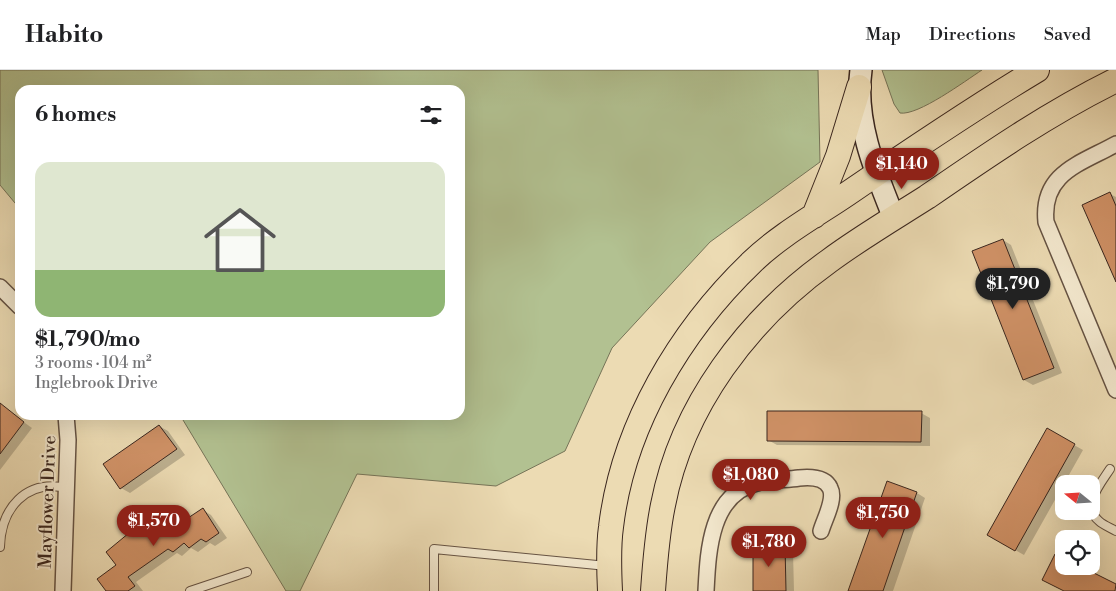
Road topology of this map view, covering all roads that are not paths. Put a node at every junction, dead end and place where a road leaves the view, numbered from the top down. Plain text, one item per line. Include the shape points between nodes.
1 (1037, 70) edge
2 (860, 78) edge
3 (1116, 80) edge
4 (1116, 144) edge
5 (877, 174) junction
6 (814, 216) junction
7 (894, 218) junction
8 (0, 287) edge
9 (15, 302) edge
10 (1116, 390) edge
11 (66, 420) edge
12 (1110, 469) dead end
13 (67, 488) junction
14 (821, 531) dead end
15 (1116, 531) edge
16 (0, 547) edge
17 (609, 567) junction
18 (247, 572) dead end
19 (63, 591) edge
20 (190, 591) edge
21 (434, 591) edge
22 (610, 591) edge
23 (654, 591) edge
24 (706, 591) edge

1 - 5 main road
2 - 5 street via 861,120
2 - 6 main road via 836,161
3 - 7 main road via 1038,123
4 - 10 street via 1056,180 1045,208 1046,222
5 - 6 main road
5 - 7 street
6 - 17 main road via 752,262 708,310 670,364 628,454 611,527
7 - 23 main road via 829,260 792,290 755,325 710,387 674,463 663,503 656,544
8 - 9 street
11 - 13 street, Mayflower Drive
12 - 15 lane via 1093,496 1091,506 1099,522
13 - 16 lane via 43,487 28,492 16,502 5,517
13 - 19 street, Mayflower Drive
14 - 24 street via 832,498 826,483 808,477 758,482 745,487 732,496 714,527
17 - 21 lane via 434,549
17 - 22 main road
18 - 20 lane

